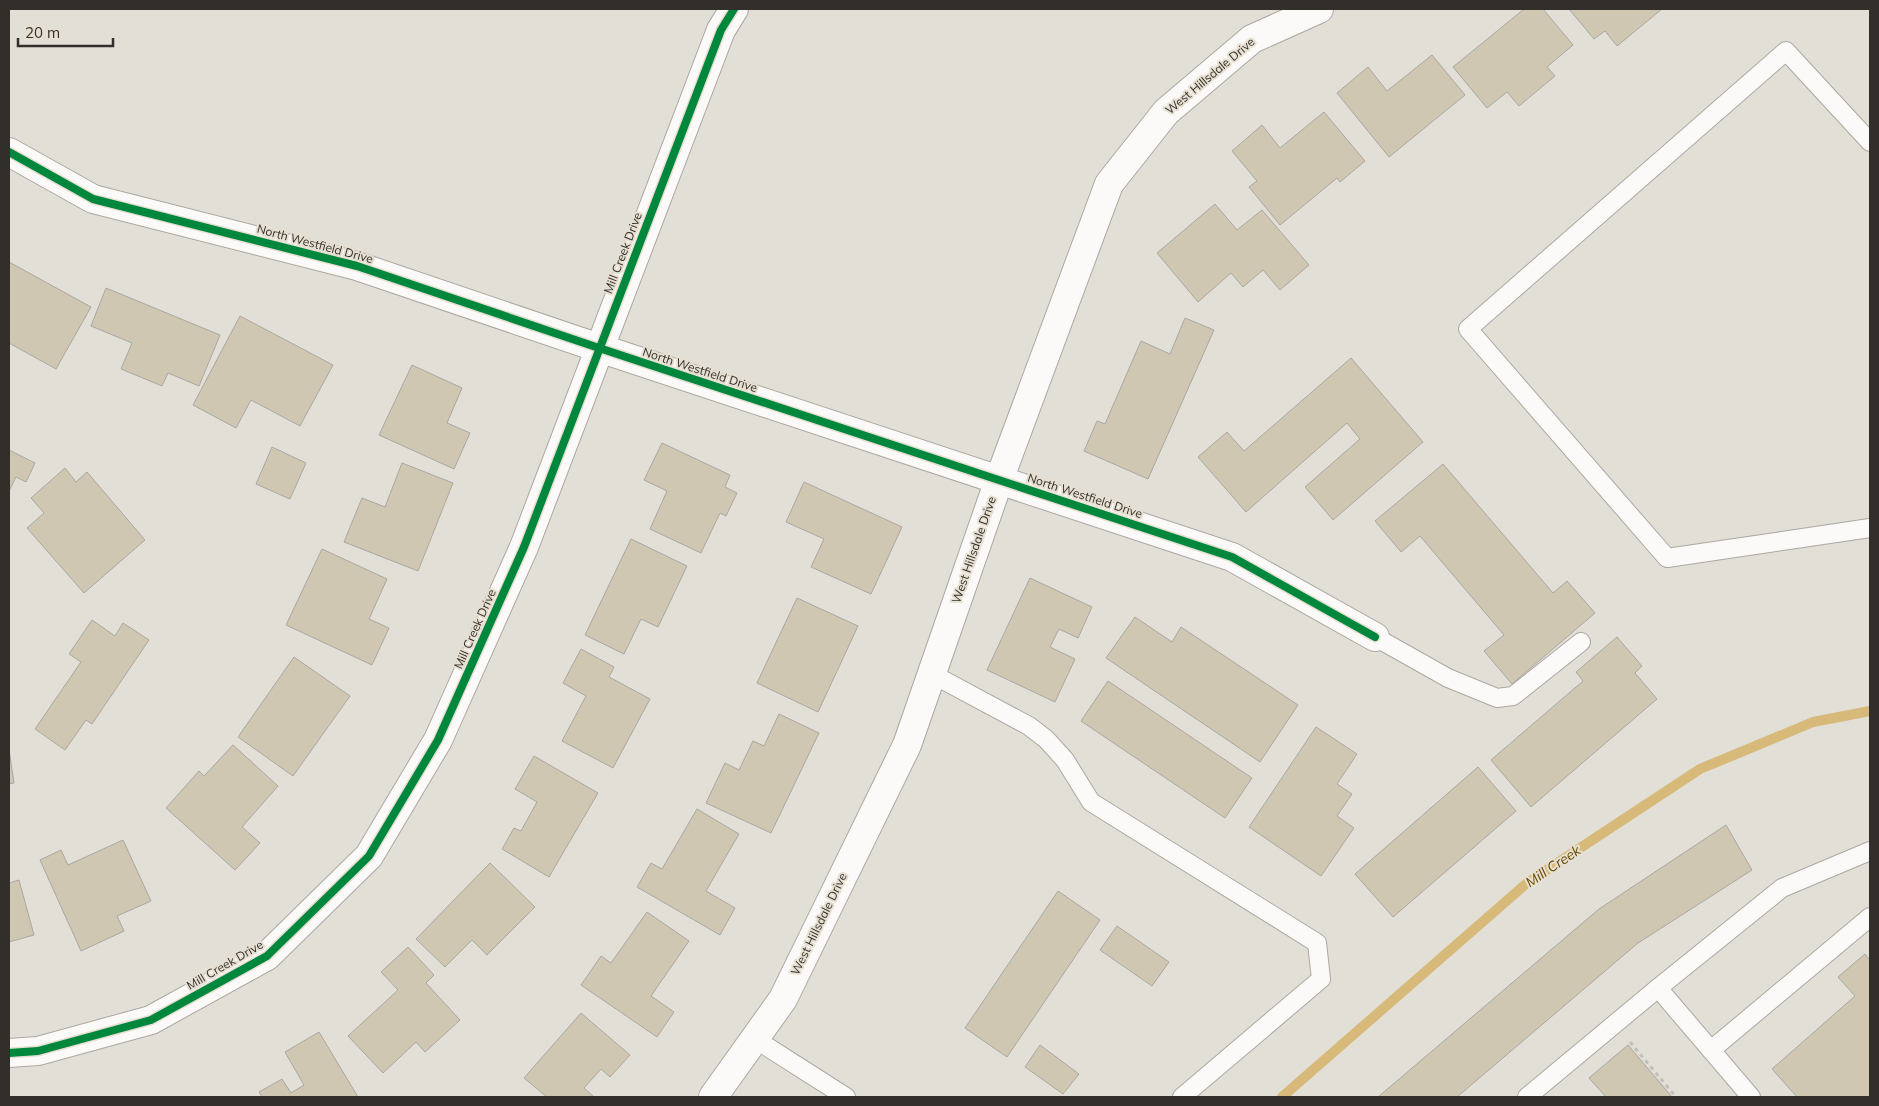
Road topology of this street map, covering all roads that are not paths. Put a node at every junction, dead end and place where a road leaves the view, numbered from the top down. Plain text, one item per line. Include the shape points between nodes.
1 (734, 9) edge
2 (1319, 9) edge
3 (1870, 142) edge
4 (9, 152) edge
5 (599, 348) junction
6 (999, 480) junction
7 (1870, 528) edge
8 (1374, 637) joint
9 (1581, 642) dead end
10 (932, 674) junction
11 (1870, 852) edge
12 (1870, 917) edge
13 (1658, 988) junction
14 (755, 1038) junction
15 (1711, 1050) junction
16 (9, 1053) edge
17 (713, 1097) edge
18 (846, 1097) edge
19 (1182, 1097) edge
20 (1527, 1097) edge
21 (1751, 1097) edge

1 - 5 street, Mill Creek Drive via 721,30
2 - 6 street, West Hillsdale Drive via 1244,45 1166,112 1108,184
3 - 7 lane via 1786,51 1468,329 1667,558
4 - 5 street, North Westfield Drive via 93,199 357,266
5 - 6 street, North Westfield Drive
5 - 16 street, Mill Creek Drive via 524,547 442,731 369,856 267,956 151,1020 38,1051
6 - 8 street, North Westfield Drive via 1232,557
6 - 10 street, West Hillsdale Drive
8 - 9 lane via 1448,678 1497,698 1513,696
10 - 14 street, West Hillsdale Drive via 907,745 783,999
10 - 19 lane via 1030,726 1065,760 1091,802 1317,943 1321,979
11 - 13 lane via 1782,888
12 - 15 lane
13 - 15 lane
13 - 20 lane
14 - 17 street, West Hillsdale Drive
14 - 18 lane
15 - 21 lane

